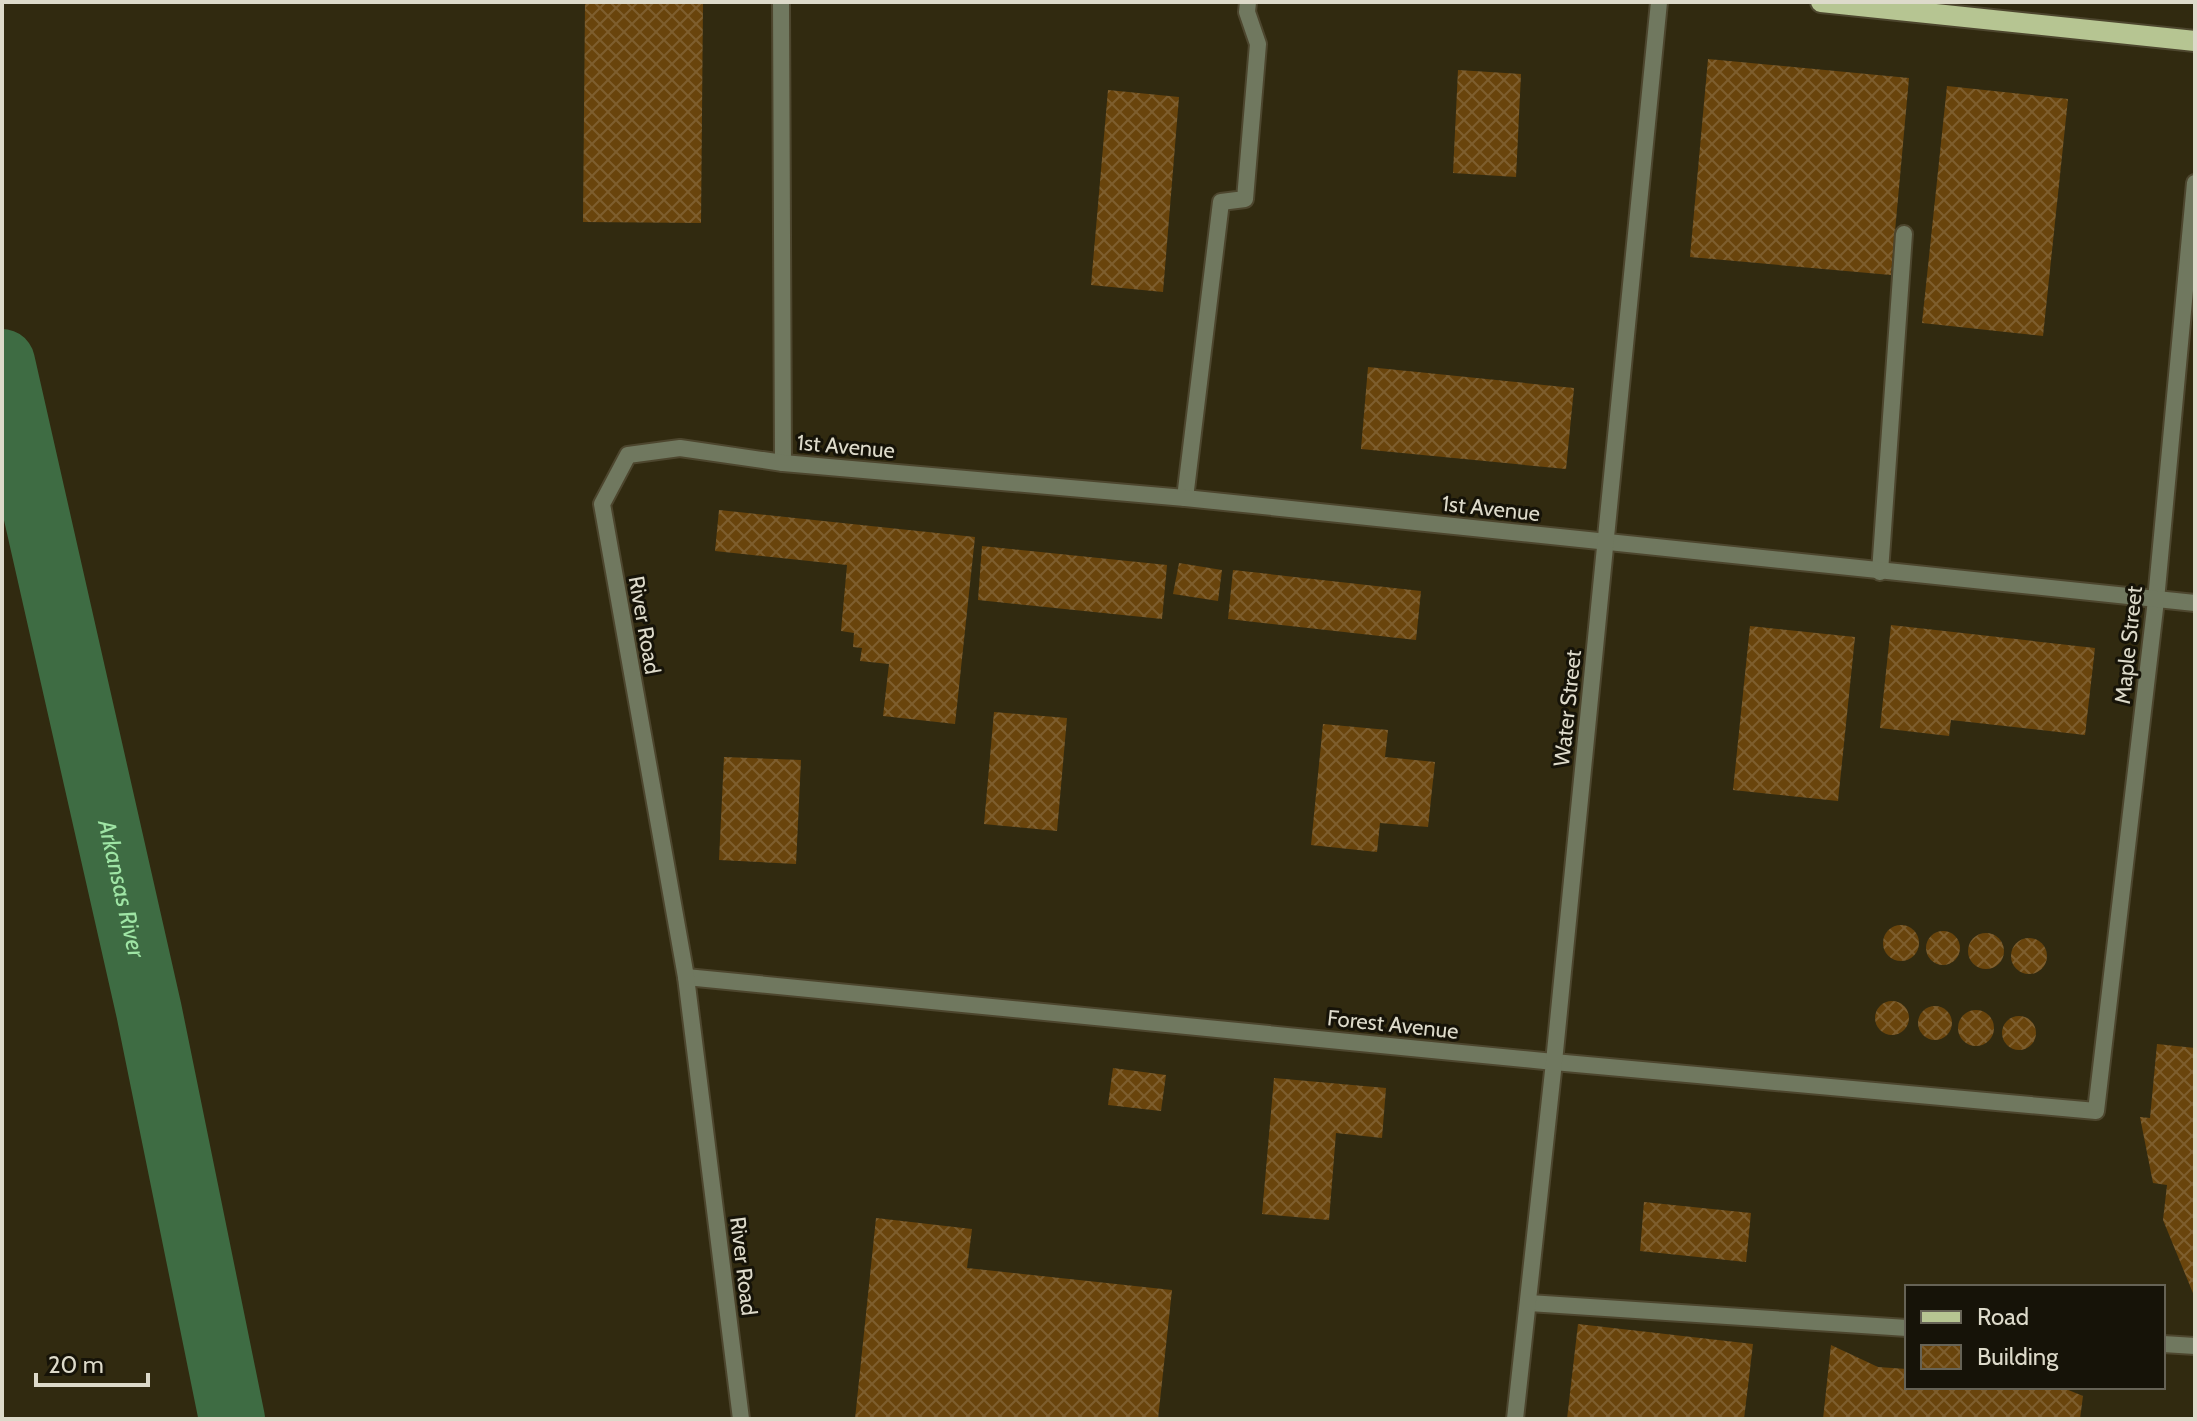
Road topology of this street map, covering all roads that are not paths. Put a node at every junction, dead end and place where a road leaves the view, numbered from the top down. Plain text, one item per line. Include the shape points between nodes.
1 (781, 2) edge
2 (1248, 2) edge
3 (1659, 2) edge
4 (1821, 2) edge
5 (2195, 41) edge
6 (2195, 183) edge
7 (1904, 234) dead end
8 (783, 463) junction
9 (1185, 498) junction
10 (1605, 542) junction
11 (1880, 572) junction
12 (2156, 600) junction
13 (2195, 603) edge
14 (686, 977) junction
15 (1554, 1062) junction
16 (2096, 1111) joint
17 (1529, 1303) junction
18 (1905, 1328) edge
19 (2165, 1344) edge
20 (2195, 1346) edge
21 (741, 1419) edge
22 (1515, 1419) edge

1 - 8 street
2 - 9 street via 1258,44 1245,199 1221,202
3 - 10 street, Water Street
4 - 5 main road
6 - 12 street, Maple Street
7 - 11 street
8 - 9 street, 1st Avenue
8 - 14 street, River Road via 680,448 628,455 602,504
9 - 10 street, 1st Avenue
10 - 11 street, 1st Avenue
10 - 15 street, Water Street
11 - 12 street, 1st Avenue
12 - 13 street, 1st Avenue
12 - 16 street, Maple Street
14 - 15 street, Forest Avenue
14 - 21 street, River Road
15 - 16 street, Forest Avenue
15 - 17 street, Water Street
17 - 18 street
17 - 22 street, Water Street
19 - 20 street

